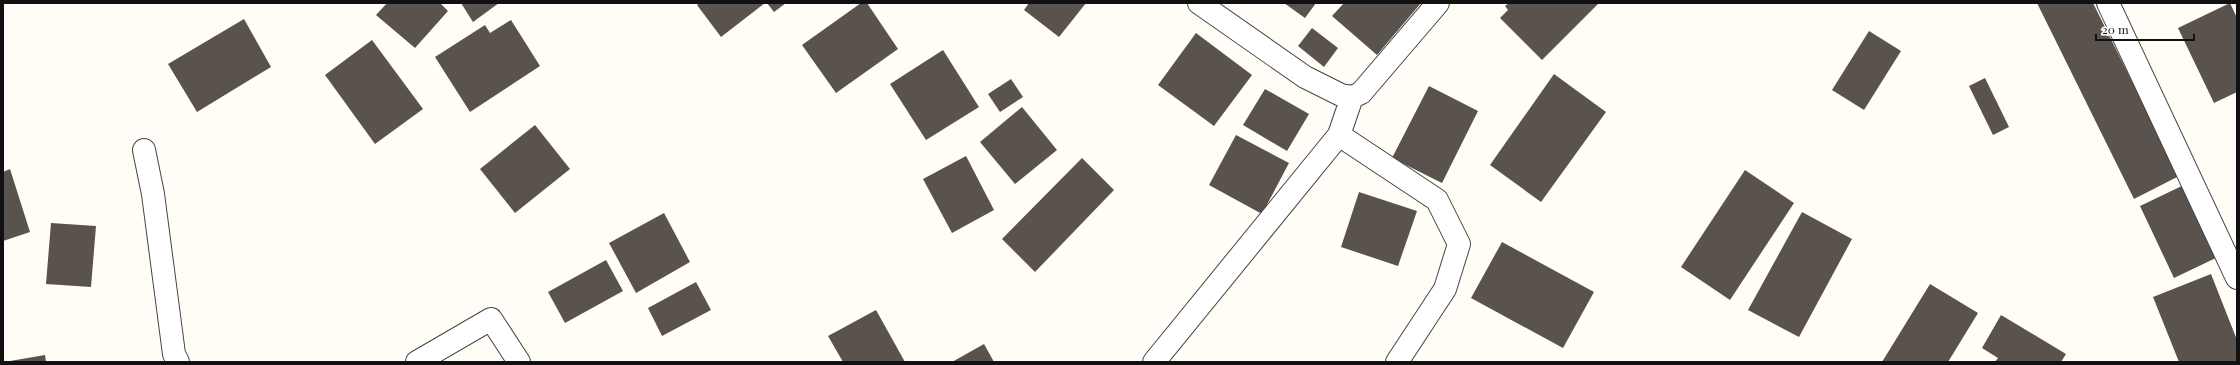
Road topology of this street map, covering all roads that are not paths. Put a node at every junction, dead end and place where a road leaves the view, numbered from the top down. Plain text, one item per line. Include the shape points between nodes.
1 (1199, 3) edge
2 (1438, 3) edge
3 (2108, 3) edge
4 (1352, 97) junction
5 (1339, 135) junction
6 (144, 150) dead end
7 (2237, 278) edge
8 (178, 362) edge
9 (417, 362) edge
10 (519, 362) edge
11 (1154, 362) edge
12 (1397, 362) edge

1 - 4 street via 1305,76 1342,95
2 - 4 street via 1360,93
3 - 7 street
4 - 5 street
5 - 11 street
5 - 12 street via 1437,200 1459,244 1445,289
6 - 8 street via 153,194 174,354
9 - 10 street via 491,319

